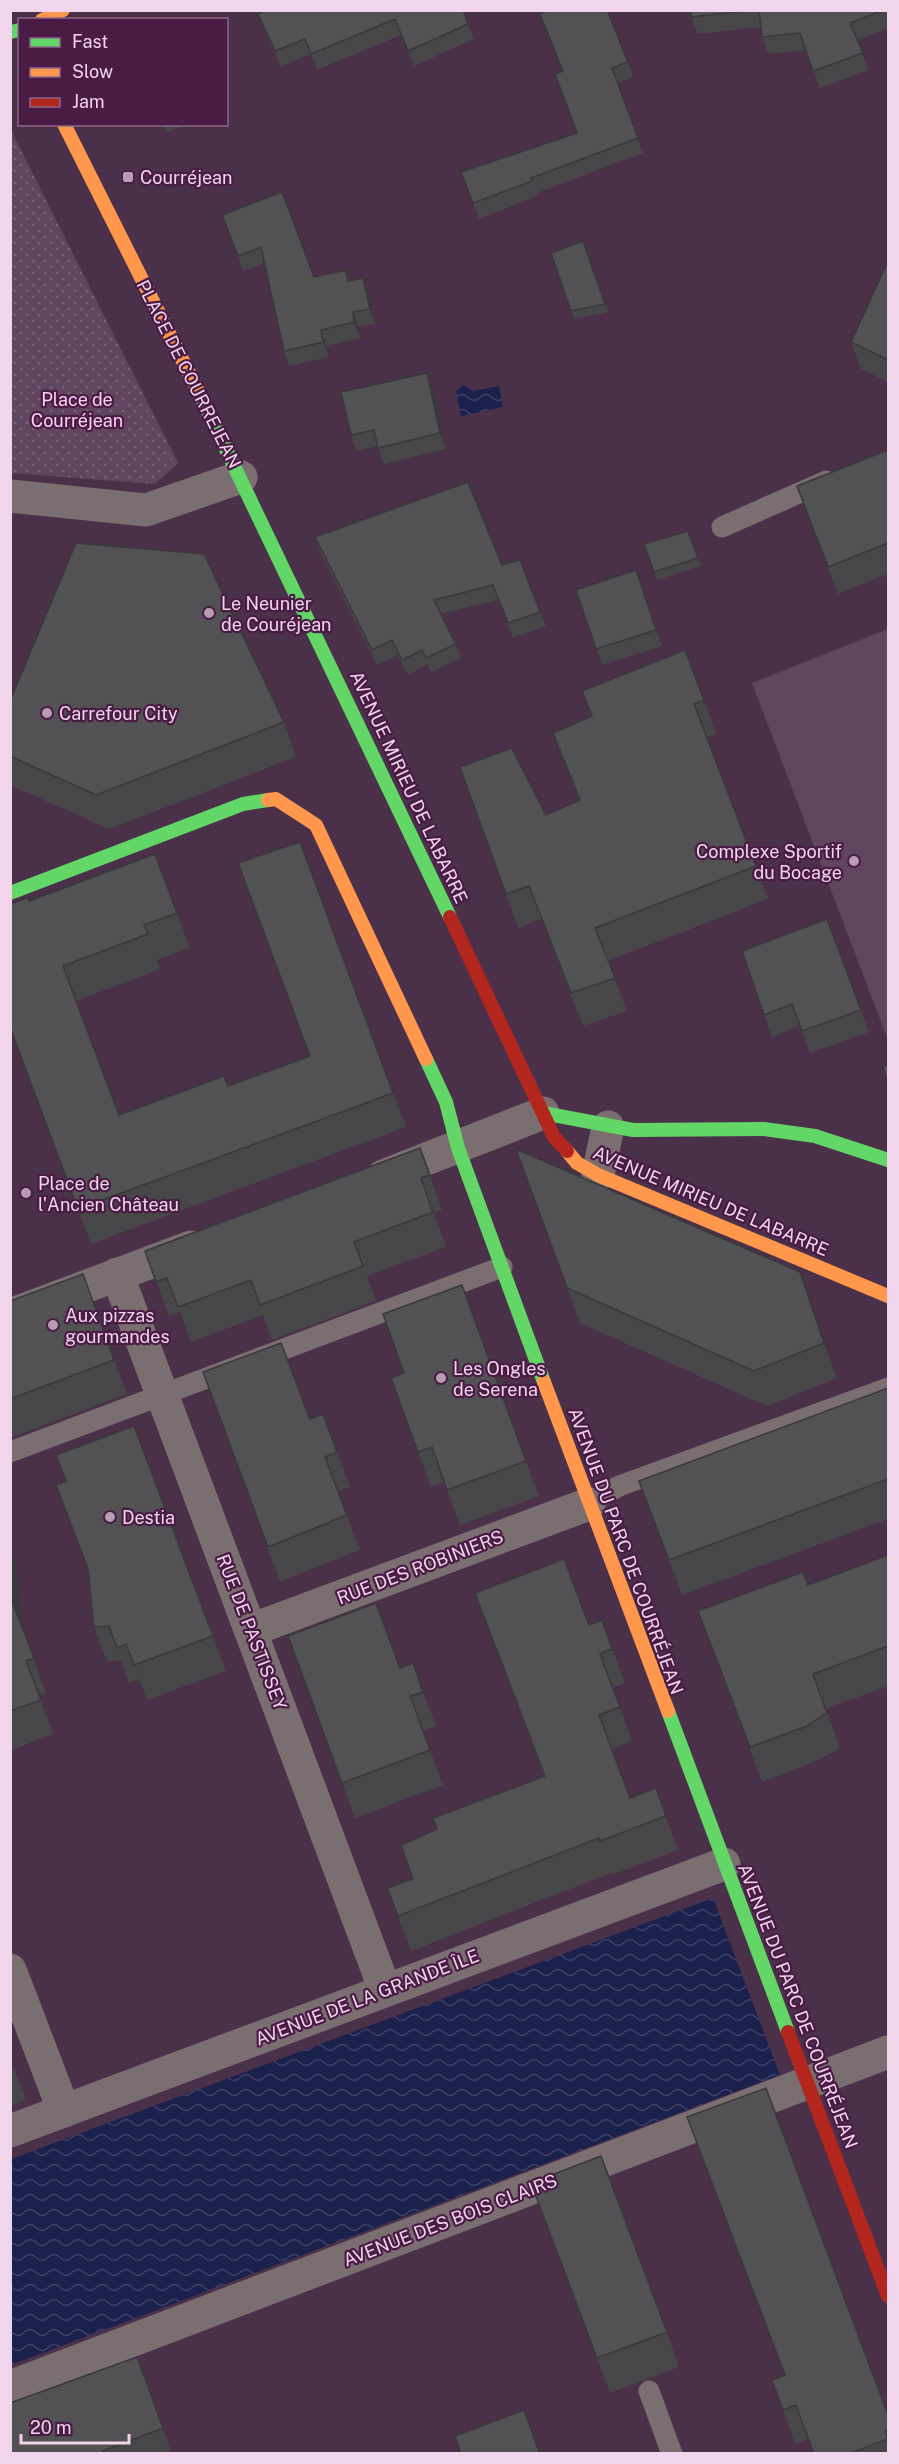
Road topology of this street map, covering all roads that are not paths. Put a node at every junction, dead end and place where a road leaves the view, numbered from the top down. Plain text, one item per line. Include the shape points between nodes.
1 (63, 10) edge
2 (46, 18) edge
3 (65, 126) edge
4 (846, 474) edge
5 (241, 477) junction
6 (10, 496) edge
7 (722, 527) dead end
8 (10, 893) edge
9 (543, 1113) junction
10 (608, 1127) junction
11 (458, 1148) junction
12 (888, 1160) edge
13 (598, 1175) junction
14 (352, 1187) edge
15 (218, 1237) edge
16 (502, 1267) junction
17 (117, 1274) junction
18 (888, 1296) edge
19 (10, 1315) edge
20 (888, 1388) edge
21 (163, 1395) junction
22 (10, 1452) edge
23 (589, 1504) junction
24 (251, 1630) junction
25 (724, 1864) junction
26 (10, 1970) edge
27 (386, 1990) junction
28 (888, 2052) edge
29 (809, 2084) junction
30 (64, 2111) junction
31 (10, 2131) edge
32 (888, 2296) edge
33 (10, 2386) edge
34 (649, 2391) dead end
35 (672, 2454) edge

1 - 2 street
3 - 5 street, PLACE DE COURREJEAN
4 - 7 lane
5 - 6 street, PLACE DE COURREJEAN via 146,510
5 - 9 street, AVENUE MIRIEU DE LABARRE
8 - 11 street, AVENUE DU PARC DE COURRÉJEAN via 243,804 276,799 316,825 446,1102
9 - 10 street, AVENUE MIRIEU DE LABARRE
9 - 11 street
9 - 13 street, AVENUE MIRIEU DE LABARRE via 554,1137 577,1163
10 - 12 street, AVENUE MIRIEU DE LABARRE via 764,1129 815,1136
10 - 13 street
11 - 14 street
11 - 16 street, AVENUE DU PARC DE COURRÉJEAN
13 - 18 street, AVENUE MIRIEU DE LABARRE
15 - 17 street
16 - 21 lane
16 - 23 street, AVENUE DU PARC DE COURRÉJEAN
17 - 19 street
17 - 21 street, RUE DE PASTISSEY
20 - 23 lane via 620,1486
21 - 22 lane
21 - 24 street, RUE DE PASTISSEY
23 - 24 street, RUE DES ROBINIERS
23 - 25 street, AVENUE DU PARC DE COURRÉJEAN
24 - 27 street, RUE DE PASTISSEY
25 - 27 street, AVENUE DE LA GRANDE ÎLE
25 - 29 street, AVENUE DU PARC DE COURRÉJEAN
26 - 30 street
27 - 30 street, AVENUE DE LA GRANDE ÎLE
28 - 29 street, AVENUE DES BOIS CLAIRS
29 - 32 street, AVENUE DU PARC DE COURRÉJEAN
29 - 33 street, AVENUE DES BOIS CLAIRS
30 - 31 street, AVENUE DE LA GRANDE ÎLE
34 - 35 lane

